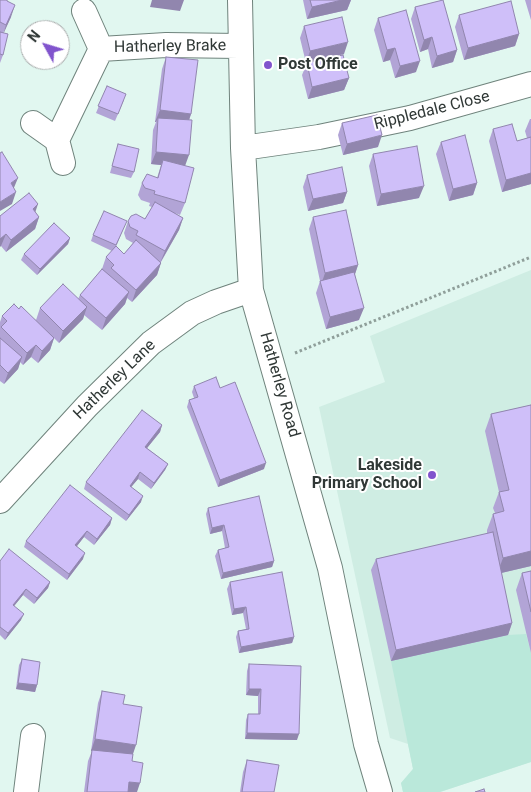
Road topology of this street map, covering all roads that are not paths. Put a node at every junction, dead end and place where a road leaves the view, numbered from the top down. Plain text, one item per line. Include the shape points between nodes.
1 (240, 0) edge
2 (84, 11) dead end
3 (239, 46) junction
4 (101, 49) junction
5 (531, 84) edge
6 (33, 123) dead end
7 (57, 140) junction
8 (243, 148) junction
9 (63, 163) dead end
10 (252, 290) junction
11 (0, 501) edge
12 (34, 736) dead end
13 (26, 792) edge
14 (380, 792) edge

1 - 3 street, Hatherley Road
2 - 4 street, Hatherley Brake
3 - 4 street, Hatherley Brake
3 - 8 street, Hatherley Road
4 - 7 street, Hatherley Brake
5 - 8 street, Rippledale Close via 410,118 319,137
6 - 7 street
7 - 9 street
8 - 10 street, Hatherley Road
10 - 11 street, Hatherley Lane via 192,314 151,343 87,406
10 - 14 street, Hatherley Road via 330,568 366,744
12 - 13 street

